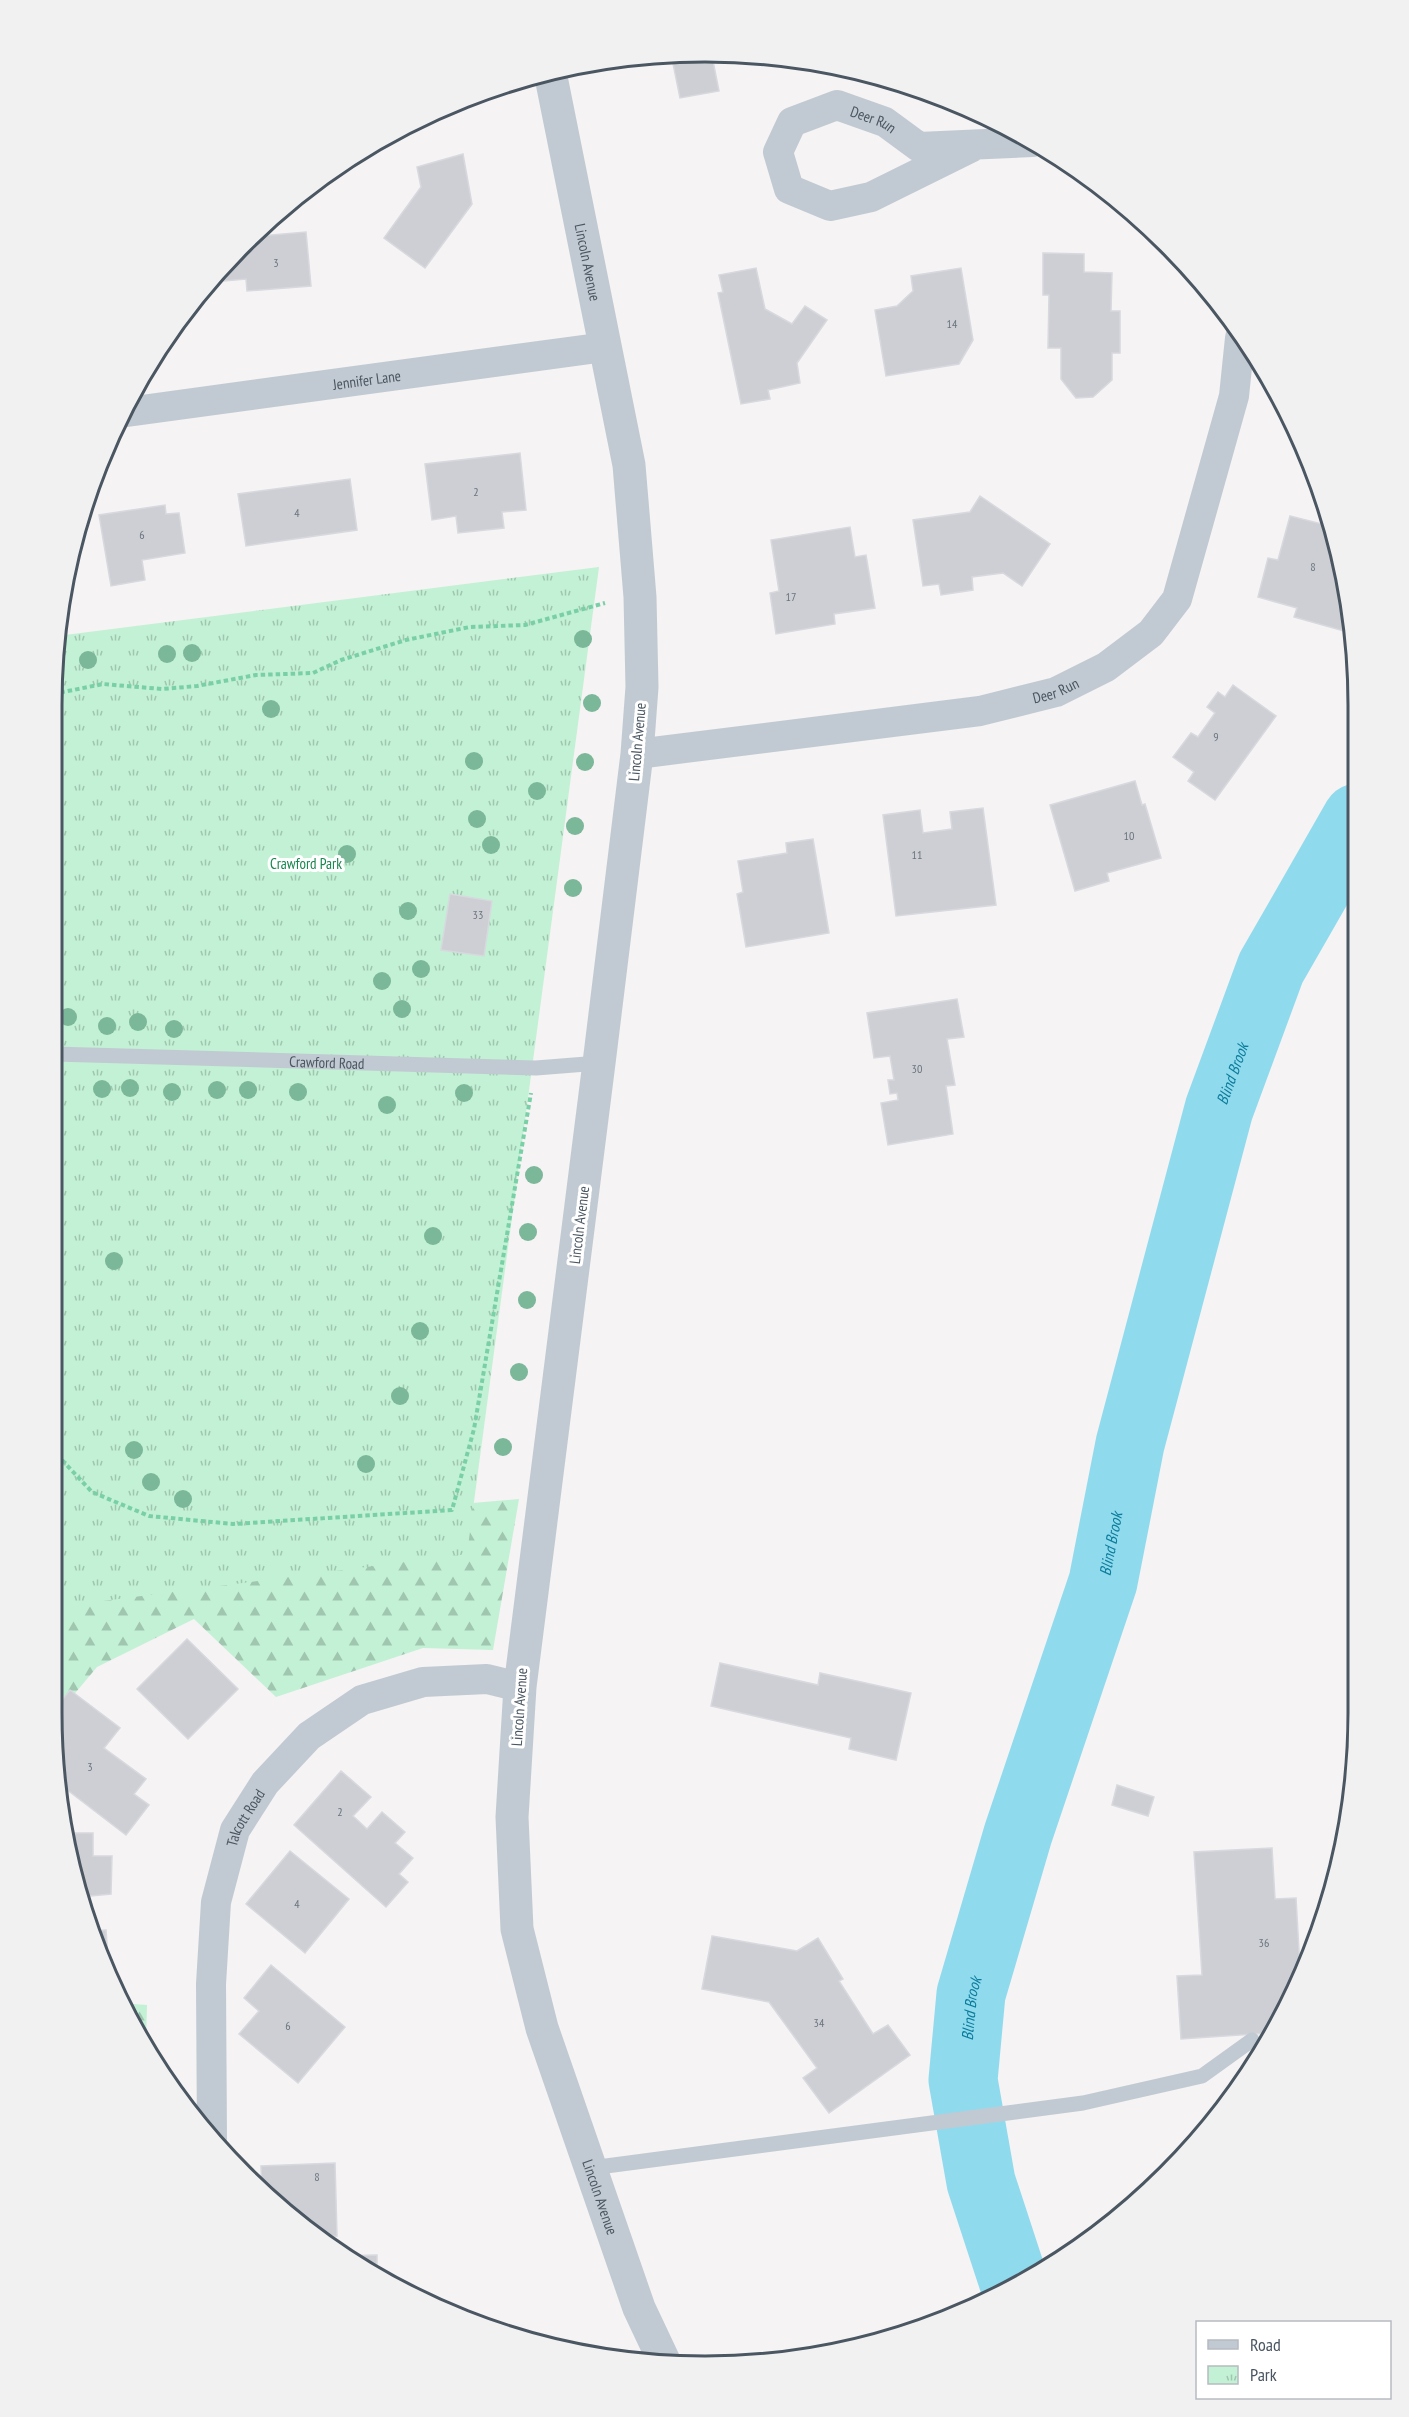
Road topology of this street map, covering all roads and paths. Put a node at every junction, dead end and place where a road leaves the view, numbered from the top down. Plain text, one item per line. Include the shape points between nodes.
1 (552, 80) edge
2 (1017, 143) edge
3 (972, 147) junction
4 (605, 347) junction
5 (1239, 347) edge
6 (133, 411) edge
7 (609, 602) dead end
8 (62, 692) edge
9 (637, 754) junction
10 (61, 1054) edge
11 (600, 1063) junction
12 (536, 1068) junction
13 (61, 1459) edge
14 (520, 1687) junction
15 (1252, 2040) dead end
16 (212, 2125) edge
17 (591, 2169) junction
18 (661, 2354) edge

1 - 4 street, Lincoln Avenue
2 - 3 street, Deer Run
3 - 3 street, Deer Run via 871,197 830,206 789,189 778,152 792,122 837,105 885,122 919,147
4 - 6 street, Jennifer Lane
4 - 9 street, Lincoln Avenue via 629,465 638,558 642,687
5 - 9 street, Deer Run via 1234,396 1177,599 1151,633 1106,667 1056,692 980,711
7 - 8 path via 525,625 470,627 406,640 313,673 256,675 162,689 103,684
9 - 11 street, Lincoln Avenue
10 - 12 lane, Crawford Road
11 - 12 lane, Crawford Road
11 - 14 street, Lincoln Avenue
12 - 13 path via 474,1429 452,1510 233,1524 148,1516 93,1492
14 - 16 street, Talcott Road via 486,1679 423,1682 362,1700 309,1736 266,1783 235,1830 216,1902 211,1984
14 - 17 street, Lincoln Avenue via 512,1817 517,1929 542,2028
15 - 17 lane via 1202,2076 1083,2103
17 - 18 street, Lincoln Avenue via 639,2308

